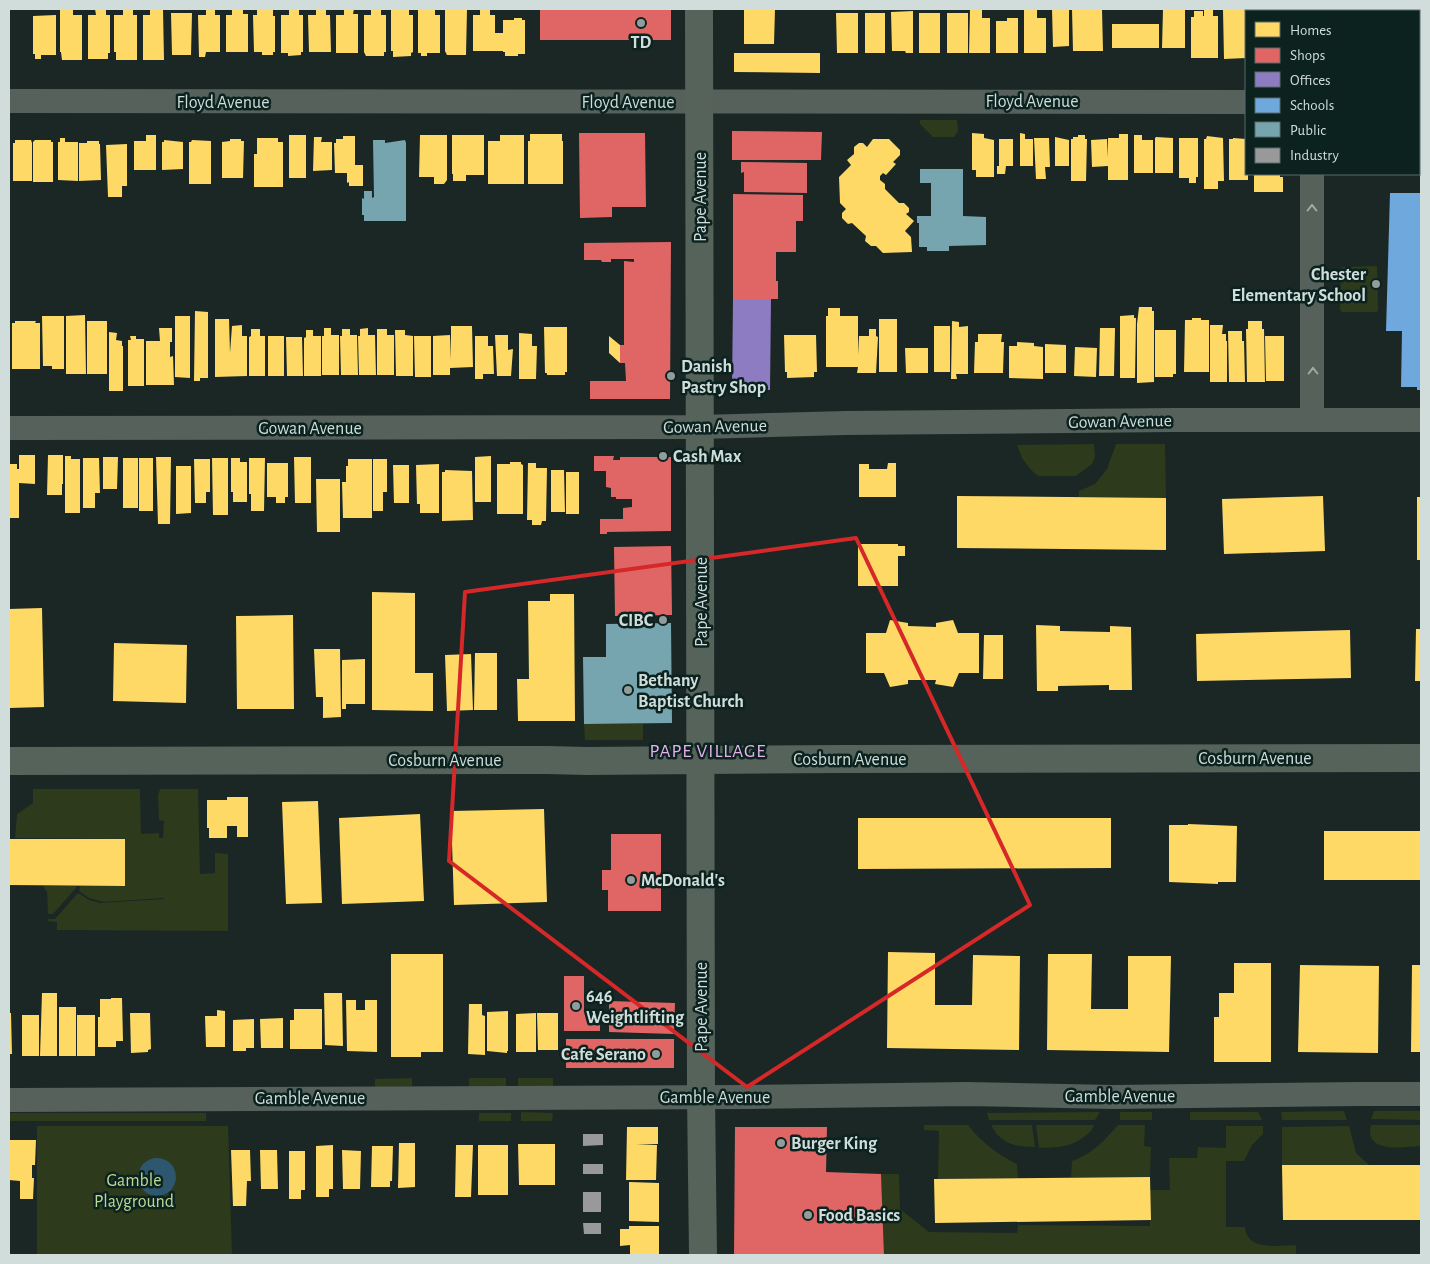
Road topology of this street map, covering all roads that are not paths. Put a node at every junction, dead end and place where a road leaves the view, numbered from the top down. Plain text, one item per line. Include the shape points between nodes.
1 (699, 9) edge
2 (9, 101) edge
3 (700, 102) junction
4 (1245, 102) edge
5 (1312, 175) edge
6 (1312, 420) junction
7 (1421, 420) edge
8 (700, 427) junction
9 (9, 428) edge
10 (1421, 758) edge
11 (701, 760) junction
12 (9, 761) edge
13 (1421, 1094) edge
14 (701, 1097) junction
15 (9, 1100) edge
16 (703, 1255) edge

1 - 3 street, Pape Avenue
2 - 3 street, Floyd Avenue
3 - 4 street, Floyd Avenue
3 - 8 street, Pape Avenue
6 -> 5 street
6 - 7 street, Gowan Avenue
6 - 8 street, Gowan Avenue
8 - 9 street, Gowan Avenue
8 - 11 street, Pape Avenue
10 - 11 street, Cosburn Avenue
11 - 12 street, Cosburn Avenue
11 - 14 street, Pape Avenue
13 - 14 street, Gamble Avenue
14 - 15 street, Gamble Avenue
14 - 16 street, Pape Avenue

